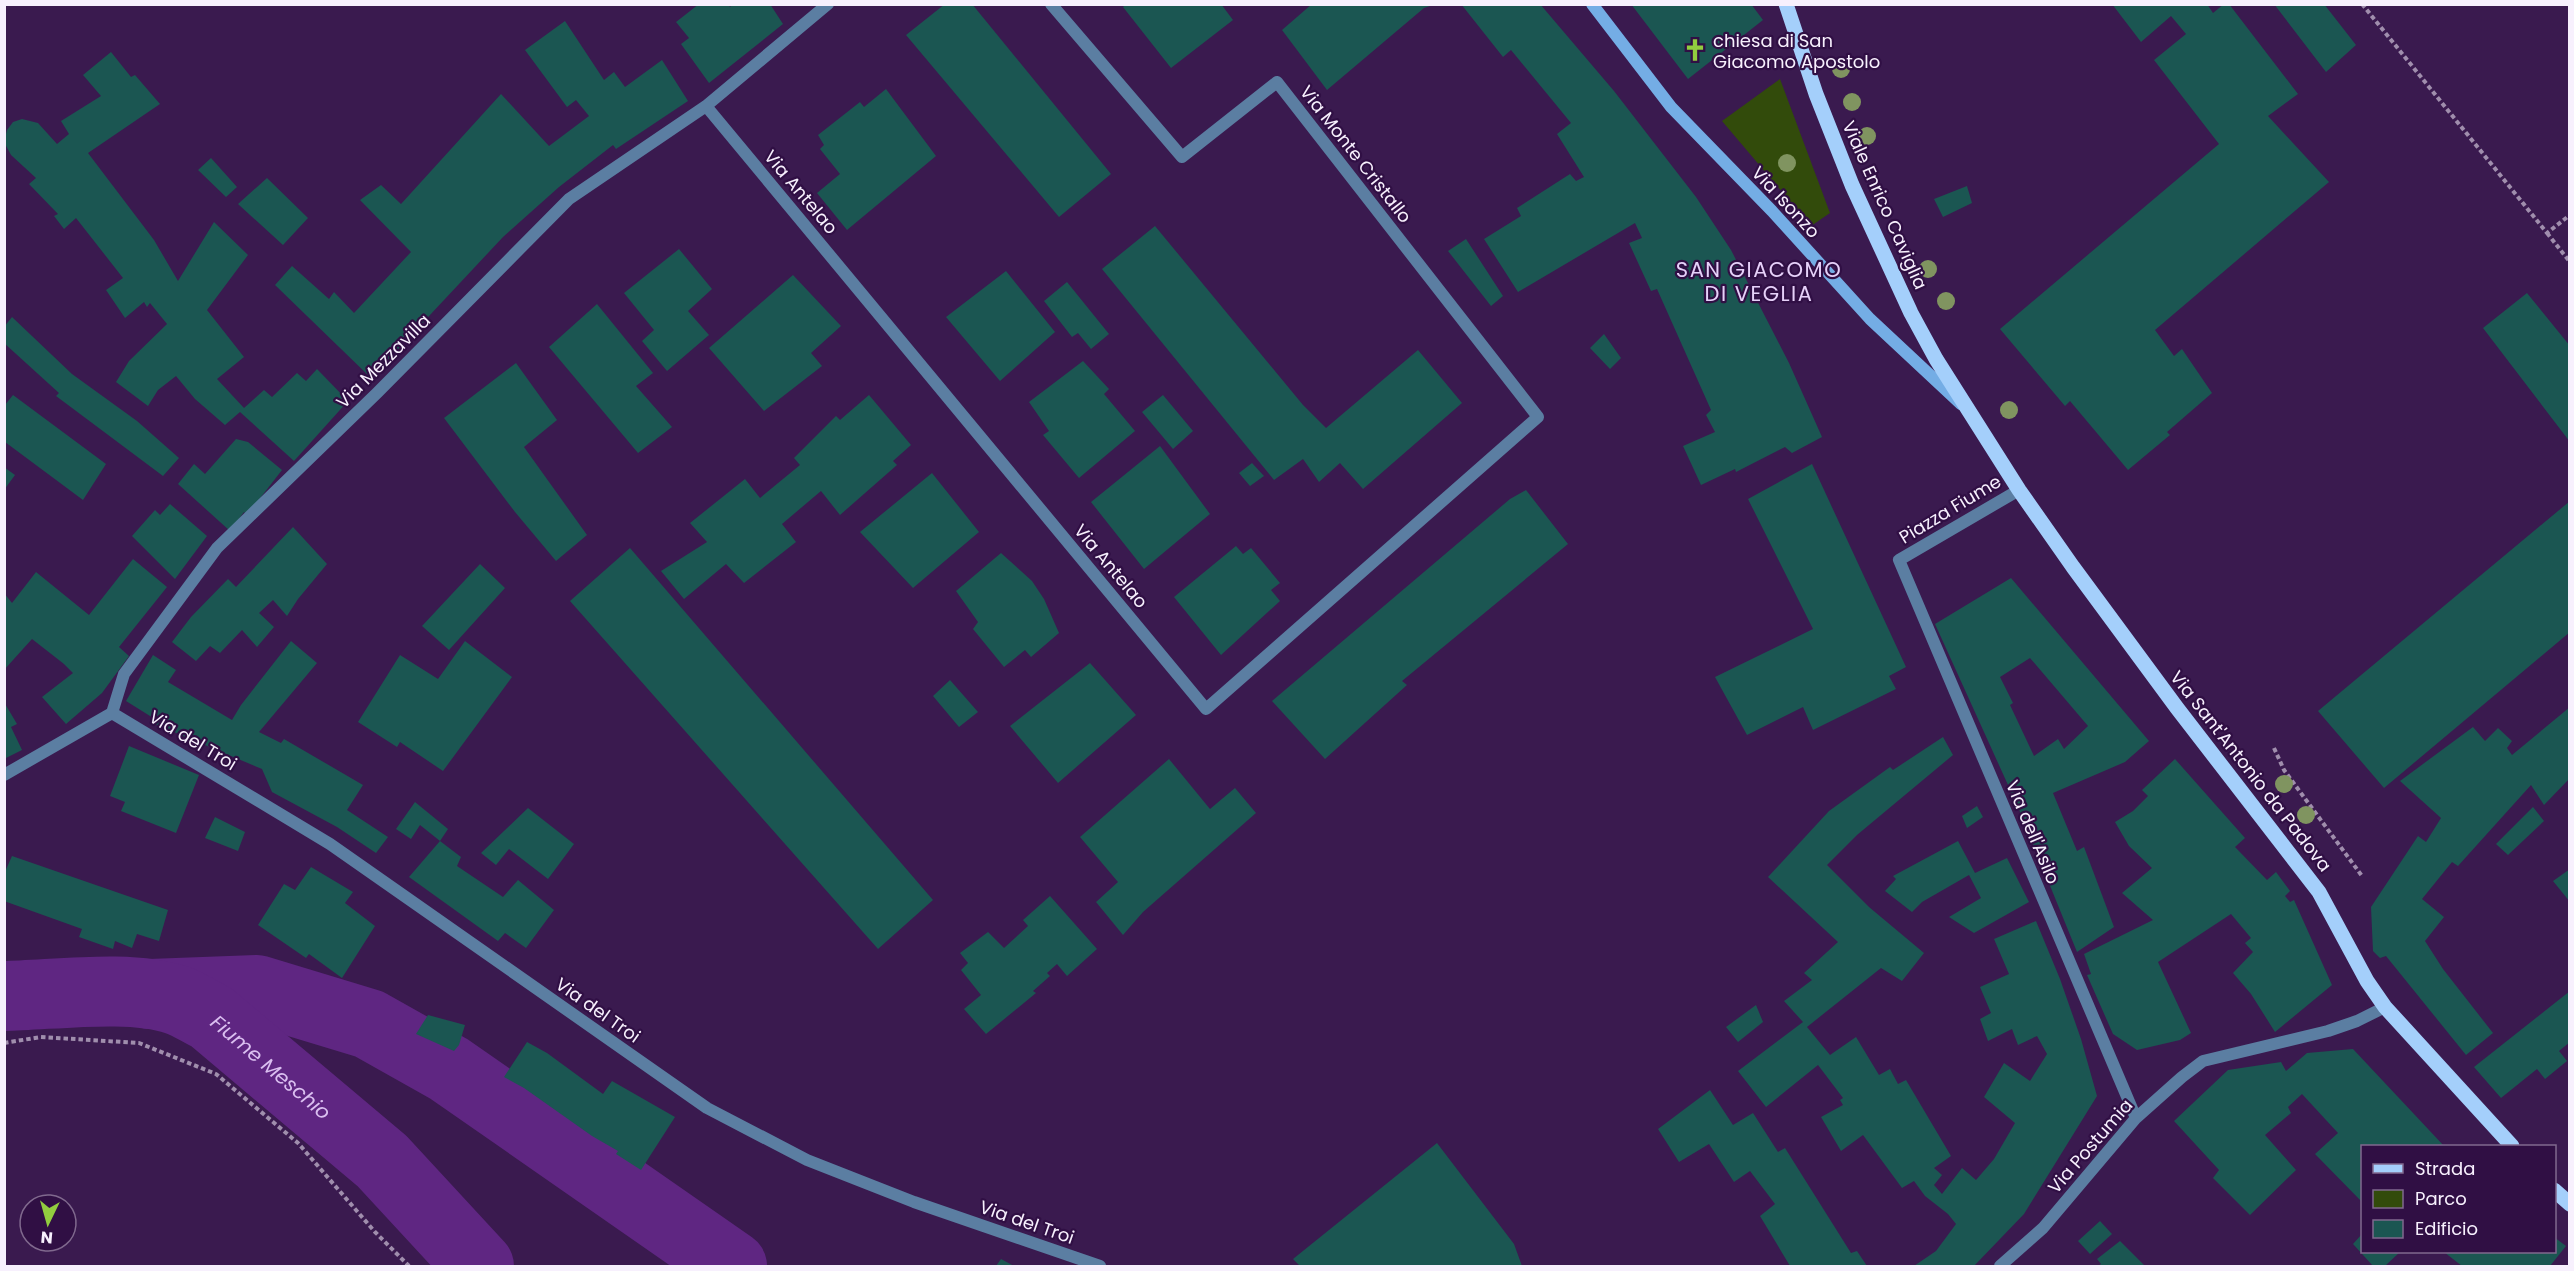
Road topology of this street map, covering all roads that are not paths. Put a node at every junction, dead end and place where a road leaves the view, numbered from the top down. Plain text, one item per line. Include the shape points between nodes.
1 (828, 4) edge
2 (1051, 4) edge
3 (1592, 4) edge
4 (1786, 4) edge
5 (706, 106) junction
6 (1968, 411) junction
7 (1538, 417) joint
8 (2019, 489) junction
9 (1899, 560) joint
10 (112, 712) junction
11 (4, 775) edge
12 (2385, 1006) junction
13 (2136, 1118) junction
14 (2511, 1145) edge
15 (2556, 1192) edge
16 (2570, 1204) edge
17 (1100, 1266) edge
18 (2000, 1266) edge

1 - 5 street, Via Mezzavilla
2 - 7 street, Via Monte Cristallo via 1182,157 1277,82
3 - 6 main road, Via Isonzo via 1671,107 1870,319
4 - 6 main road, Viale Enrico Caviglia via 1816,94 1857,195 1911,313
5 - 7 street, Via Antelao via 1206,709
5 - 10 street, Via Mezzavilla via 569,199 378,393 217,548 124,674
6 - 8 main road, Via Sant'Antonio da Padova
8 - 9 street, Piazza Fiume
8 - 12 main road, Via Sant'Antonio da Padova via 2177,708 2303,868
9 - 13 street, Via dell'Asilo
10 - 11 street
10 - 17 street, Via del Troi via 330,844 707,1108 807,1160 914,1202
12 - 13 street, Via Postumia via 2328,1031 2203,1061
12 - 14 main road, Via Sant'Antonio da Padova
13 - 18 street, Via Postumia via 2043,1228
15 - 16 main road

